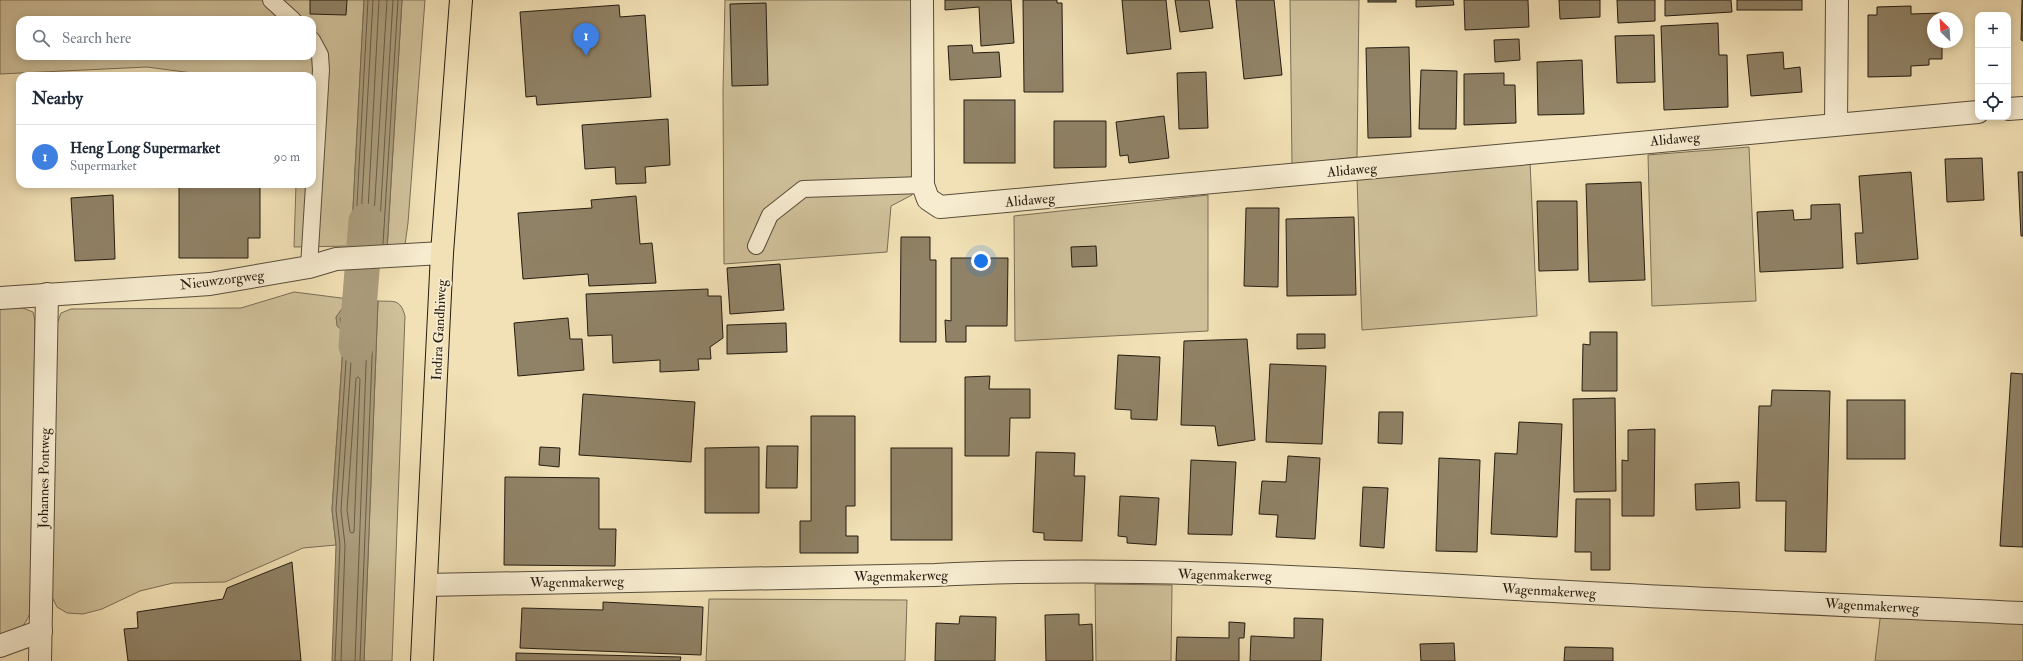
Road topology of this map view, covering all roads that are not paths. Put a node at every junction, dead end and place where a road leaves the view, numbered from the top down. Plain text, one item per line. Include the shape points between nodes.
1 (271, 0) edge
2 (462, 0) edge
3 (922, 0) edge
4 (1837, 0) edge
5 (289, 16) edge
6 (316, 48) edge
7 (2023, 108) edge
8 (2011, 109) edge
9 (1975, 112) edge
10 (1836, 124) junction
11 (316, 152) edge
12 (923, 185) junction
13 (314, 188) edge
14 (756, 246) dead end
15 (442, 254) junction
16 (309, 267) junction
17 (47, 294) junction
18 (0, 298) edge
19 (426, 585) junction
20 (2023, 612) edge
21 (41, 631) junction
22 (0, 646) edge
23 (40, 661) edge
24 (422, 661) edge

1 - 5 lane
2 - 15 main road, Indira Gandhiweg
3 - 12 street, Alidaweg
4 - 10 street
6 - 11 lane via 320,55 321,70
7 - 8 street
9 - 10 street, Alidaweg
10 - 12 street, Alidaweg via 948,208 940,207 928,199
12 - 14 lane via 803,189 770,215
13 - 16 lane
15 - 16 street, Nieuwzorgweg via 336,260
15 - 19 main road, Indira Gandhiweg
16 - 17 street, Nieuwzorgweg via 210,284
17 - 18 street, Nieuwzorgweg
17 - 21 street, Johannes Pontweg
19 - 20 street, Wagenmakerweg via 1004,572 1240,574 1545,591
19 - 24 main road, Indira Gandhiweg
21 - 22 street
21 - 23 street, Johannes Pontweg

